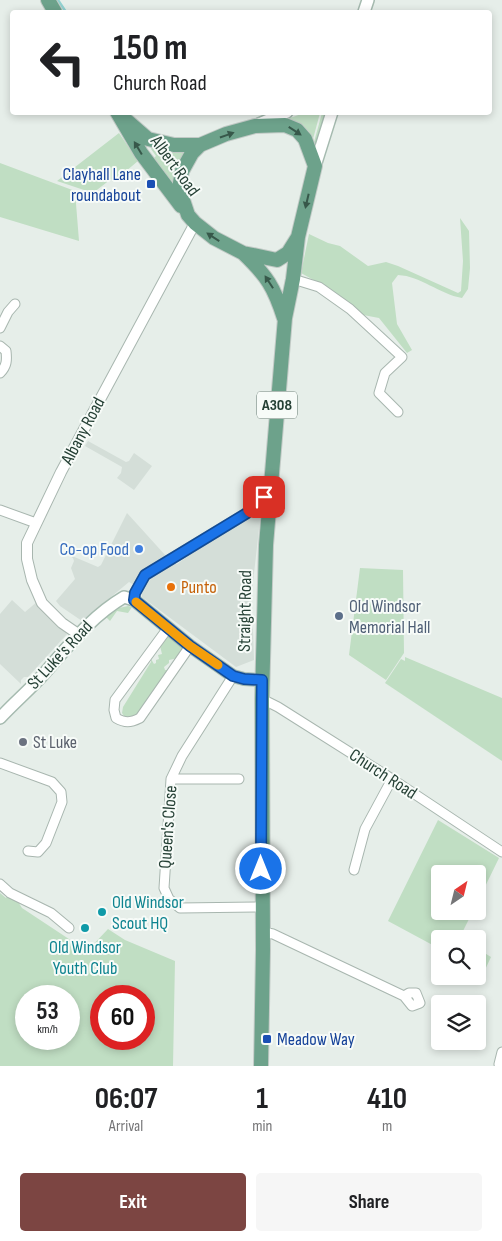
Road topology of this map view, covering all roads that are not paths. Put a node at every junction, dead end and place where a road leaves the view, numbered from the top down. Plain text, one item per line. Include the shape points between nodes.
1 (119, 115) edge
2 (120, 115) edge
3 (280, 115) edge
4 (331, 115) edge
5 (255, 126) junction
6 (200, 146) junction
7 (315, 166) junction
8 (191, 219) junction
9 (298, 237) junction
10 (243, 253) junction
11 (293, 279) junction
12 (15, 304) dead end
13 (285, 318) junction
14 (0, 328) edge
15 (0, 346) edge
16 (0, 373) edge
17 (398, 412) dead end
18 (269, 492) junction
19 (0, 510) edge
20 (36, 523) junction
21 (129, 599) junction
22 (168, 628) junction
23 (78, 634) junction
24 (190, 646) junction
25 (233, 676) junction
26 (262, 680) junction
27 (262, 699) junction
28 (0, 717) edge
29 (0, 763) edge
30 (171, 779) junction
31 (392, 779) junction
32 (239, 780) dead end
33 (28, 851) dead end
34 (502, 852) edge
35 (354, 870) dead end
36 (0, 884) edge
37 (261, 907) junction
38 (69, 928) dead end
39 (263, 932) junction
40 (404, 996) dead end
41 (502, 1052) edge
42 (261, 1066) edge
43 (501, 1066) edge

8 -> 1 main road, Albert Road / A308 via 141,153
2 - 6 main road, A308 via 148,139
3 - 5 main road
4 - 7 main road
6 -> 5 main road, A308
5 -> 7 main road, A308 via 286,125 297,130 308,143
6 - 8 main road, A308 via 182,171 180,182
7 -> 9 main road, A308
10 -> 8 main road, A308 via 214,238
8 - 20 street, Albany Road
9 - 10 main road, A308 via 288,253 277,260
9 - 11 main road, A308
13 -> 10 main road, A308 via 276,293
11 - 13 main road, Straight Road / A308
11 - 17 street via 319,287 350,309 402,357 385,373 380,393
12 - 14 street
13 - 18 main road, Straight Road / A308
15 - 16 street via 6,351 7,362
18 - 21 street via 247,513 145,575
18 - 26 main road, Straight Road / A308
19 - 20 street
20 - 23 street, Albany Road via 27,544 32,580 42,603
21 - 22 main road
21 - 23 main road, St Luke's Road via 111,605
22 - 24 main road
22 - 24 street via 115,700 116,718 124,723 140,718
23 - 28 main road, St Luke's Road
24 - 25 main road
25 - 26 main road
25 - 30 street, Queen's Close
26 - 27 main road, Straight Road / A308
27 - 31 street, Church Road
27 - 37 main road, Straight Road / A308
29 - 33 street via 52,782 61,792 62,802 46,843 38,852
30 - 32 street
30 - 37 street, Queen's Close via 164,888 169,898 180,908
31 - 34 street, Church Road
31 - 35 street via 365,829
36 - 38 street via 10,893 51,913
37 - 39 main road, Straight Road / A308
39 - 40 street via 274,934
39 - 42 main road, Straight Road / A308
41 - 43 street

